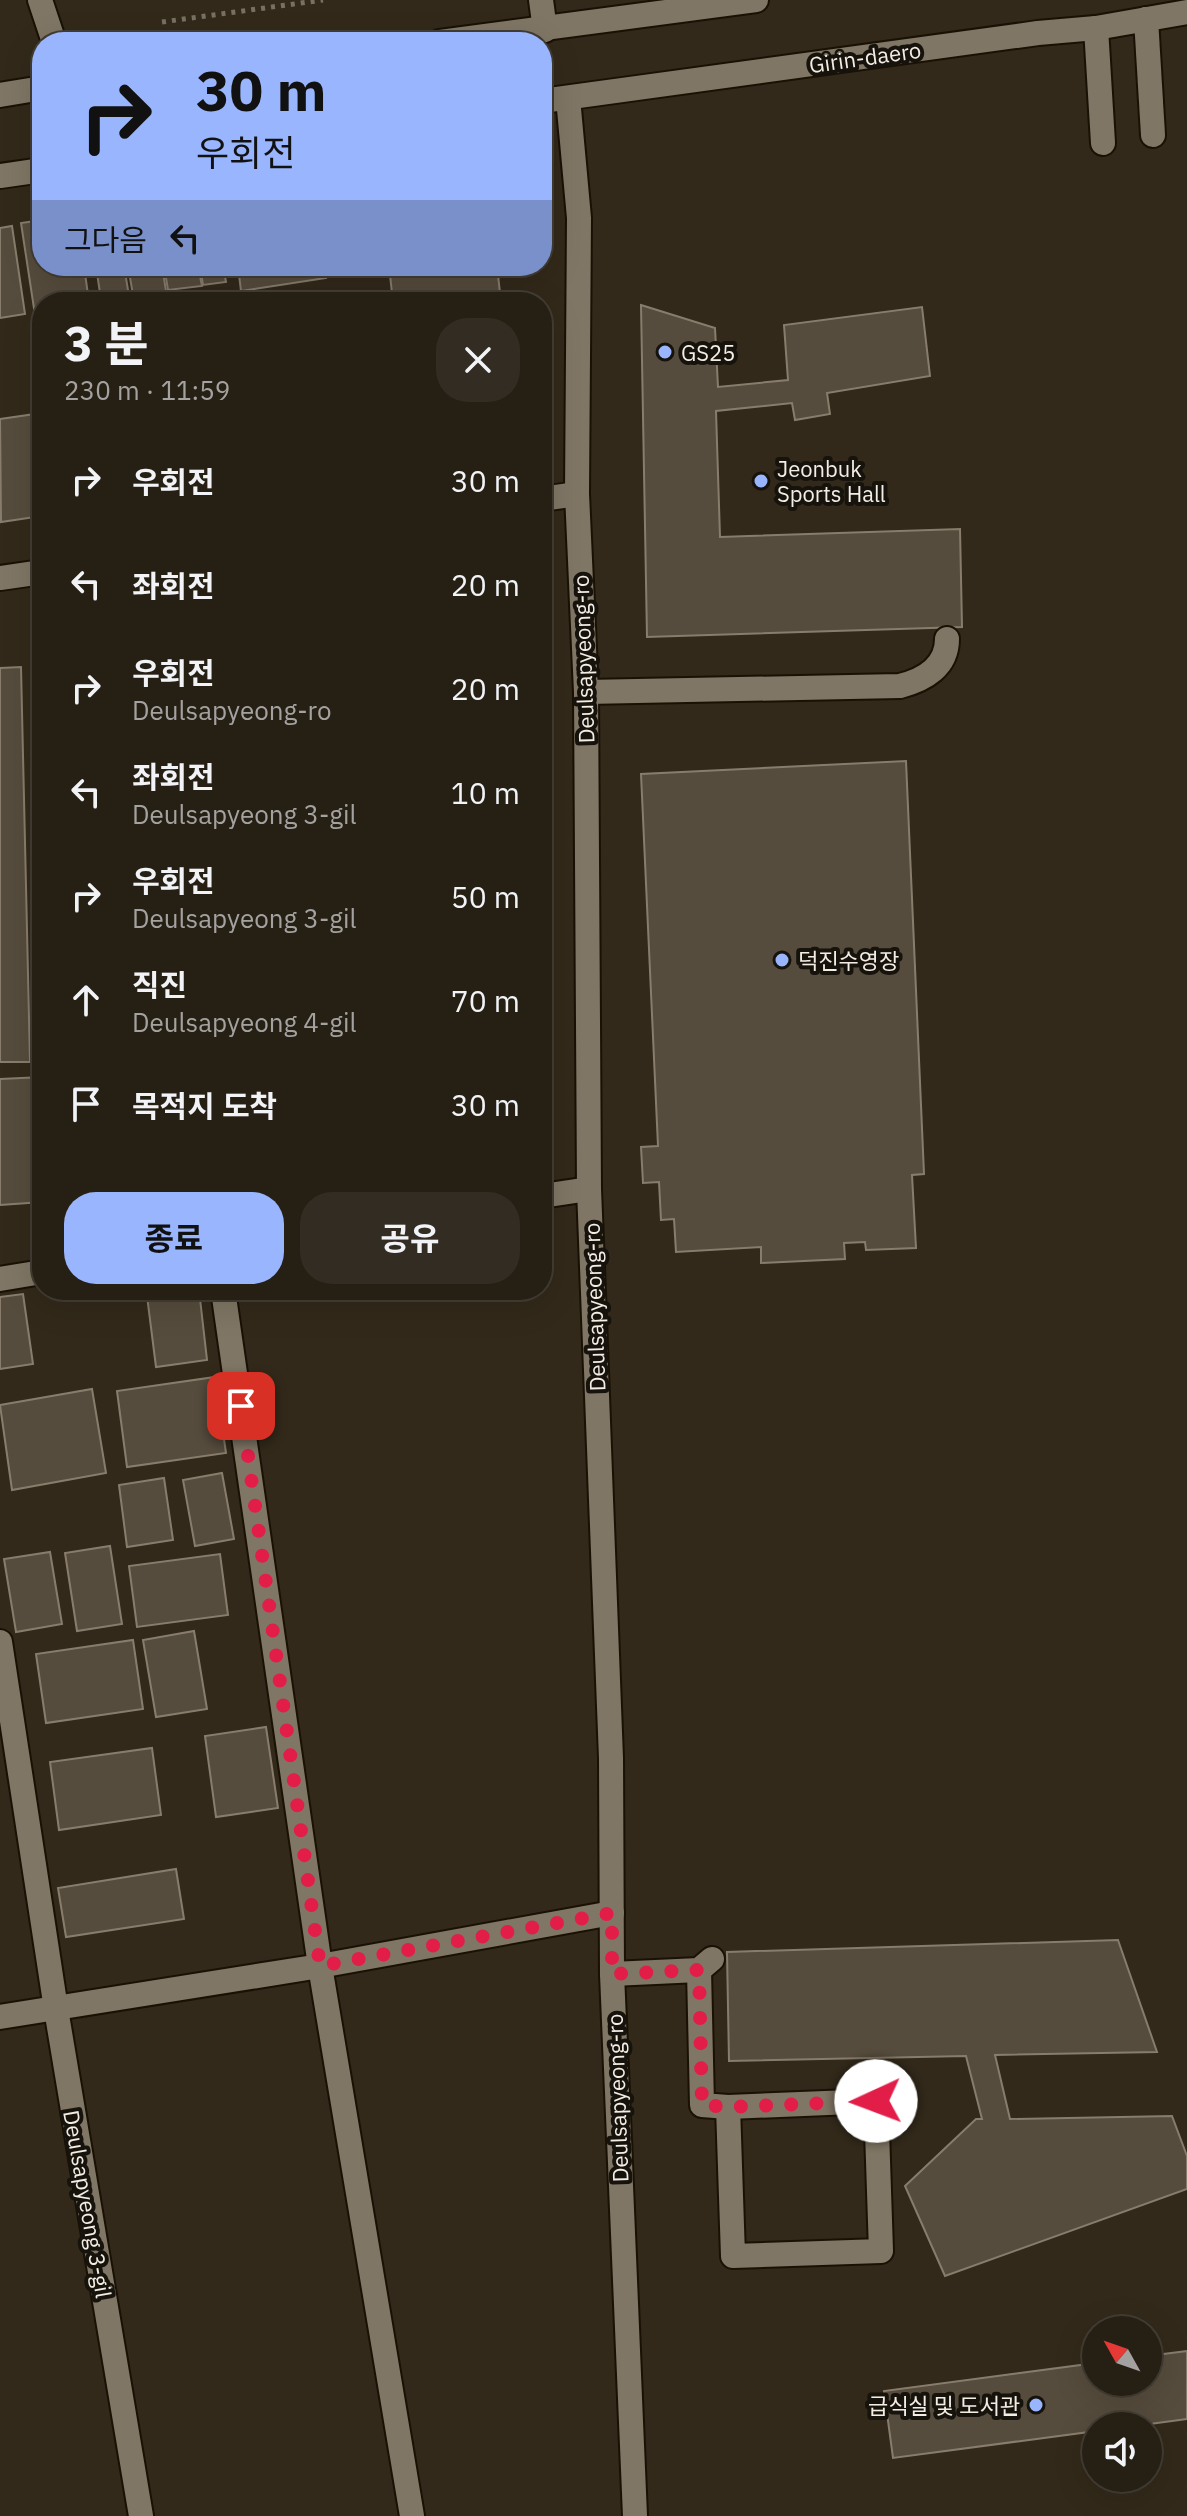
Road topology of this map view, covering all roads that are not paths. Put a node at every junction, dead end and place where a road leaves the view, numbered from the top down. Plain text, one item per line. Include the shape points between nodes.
1 (40, 0) edge
2 (541, 0) edge
3 (756, 0) edge
4 (1187, 12) edge
5 (1146, 19) junction
6 (1096, 28) junction
7 (545, 30) junction
8 (51, 32) edge
9 (528, 32) edge
10 (32, 90) edge
11 (0, 95) edge
12 (568, 98) junction
13 (552, 100) edge
14 (1153, 135) dead end
15 (1103, 143) dead end
16 (32, 171) edge
17 (0, 176) edge
18 (577, 494) junction
19 (552, 498) edge
20 (32, 573) edge
21 (0, 578) edge
22 (947, 639) dead end
23 (586, 692) junction
24 (589, 1189) junction
25 (552, 1195) edge
26 (32, 1274) edge
27 (0, 1279) edge
28 (225, 1300) edge
29 (0, 1642) edge
30 (612, 1913) junction
31 (320, 1966) junction
32 (612, 1974) junction
33 (56, 2009) junction
34 (0, 2017) edge
35 (728, 2107) junction
36 (141, 2516) edge
37 (412, 2516) edge
38 (635, 2516) edge

1 - 8 street
2 - 7 street
3 - 7 street
4 - 5 street, Girin-daero
5 - 6 street, Girin-daero
5 - 14 street
6 - 12 street, Girin-daero
6 - 15 street
7 - 9 street
10 - 11 street
12 - 13 street, Girin-daero
12 - 18 street, Deulsapyeong-ro via 579,218
16 - 17 street
18 - 19 street
18 - 23 street, Deulsapyeong-ro
20 - 21 street
22 - 23 street via 947,650 931,673 900,686
23 - 24 street, Deulsapyeong-ro
24 - 25 street
24 - 30 street, Deulsapyeong-ro
26 - 27 street
28 - 31 street
29 - 33 street, Deulsapyeong 3-gil
30 - 31 street
30 - 32 street, Deulsapyeong-ro
31 - 33 street
31 - 37 street
32 - 35 street via 706,1964 702,2105
32 - 38 street, Deulsapyeong-ro
33 - 34 street
33 - 36 street, Deulsapyeong 3-gil
35 - 35 street via 876,2101 881,2251 733,2256

